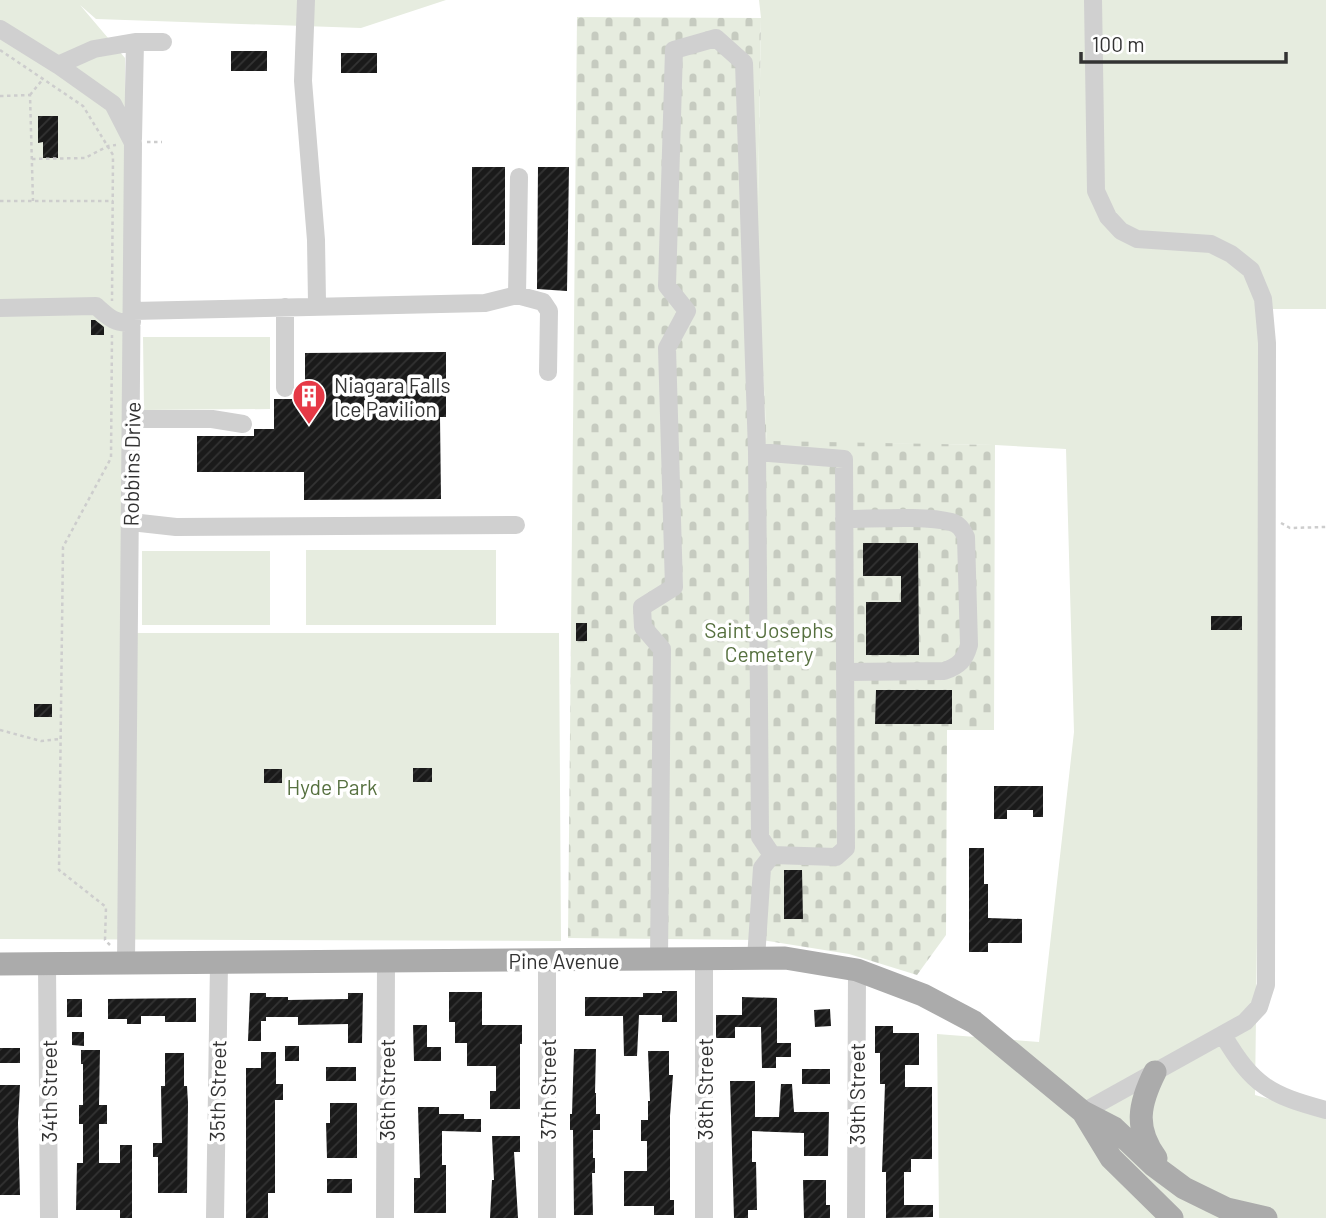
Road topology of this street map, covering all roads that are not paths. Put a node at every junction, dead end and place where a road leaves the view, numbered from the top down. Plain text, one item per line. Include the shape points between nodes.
1 (306, 0) edge
2 (1093, 0) edge
3 (0, 29) edge
4 (135, 42) junction
5 (163, 42) dead end
6 (58, 65) junction
7 (134, 88) junction
8 (113, 104) junction
9 (133, 143) junction
10 (519, 177) dead end
11 (517, 295) junction
12 (317, 302) dead end
13 (0, 307) edge
14 (285, 307) junction
15 (133, 316) junction
16 (548, 372) dead end
17 (285, 388) dead end
18 (132, 419) junction
19 (243, 424) dead end
20 (757, 452) junction
21 (844, 519) junction
22 (131, 522) junction
23 (516, 525) dead end
24 (845, 672) junction
25 (772, 855) junction
26 (756, 959) junction
27 (547, 960) junction
28 (659, 960) junction
29 (704, 960) junction
30 (386, 962) junction
31 (0, 964) edge
32 (47, 964) junction
33 (126, 964) junction
34 (219, 964) junction
35 (856, 970) junction
36 (1223, 1035) junction
37 (1155, 1072) junction
38 (1326, 1110) edge
39 (1083, 1112) junction
40 (1184, 1188) junction
41 (49, 1218) edge
42 (215, 1218) edge
43 (385, 1218) edge
44 (548, 1218) edge
45 (704, 1218) edge
46 (856, 1218) edge
47 (1172, 1218) edge
48 (1266, 1218) edge

1 - 12 street via 303,81
2 - 36 street via 1096,191 1108,217 1121,232 1138,239 1211,244 1231,254 1251,270 1263,299 1267,342 1266,985 1259,1007
3 - 6 street, Robbins Drive
4 - 5 street
4 - 6 street via 94,49
4 - 7 street
6 - 8 street, Robbins Drive
7 - 8 street
7 - 9 street
8 - 9 street, Robbins Drive
9 - 15 street, Robbins Drive
10 - 11 street
11 - 14 street via 485,303
11 - 16 street via 543,302 549,311
13 - 15 street via 96,306 112,321 124,323
14 - 15 street
14 - 17 street
15 - 18 street, Robbins Drive
18 - 19 street via 212,419
18 - 22 street, Robbins Drive
20 - 21 street via 844,458
20 - 25 street via 761,837
20 - 28 street via 744,63 716,38 674,51 667,286 687,312 667,348 674,587 642,607 643,627 662,649
21 - 24 street
21 - 24 street via 930,519 961,527 968,645 957,667 944,671
22 - 23 street via 176,527
22 - 33 street, Robbins Drive
24 - 25 street via 846,848 836,857
25 - 26 street via 762,868
26 - 29 main road, Pine Avenue
26 - 35 main road, Pine Avenue via 785,958
27 - 28 main road, Pine Avenue
27 - 30 main road, Pine Avenue
27 - 44 street, 37th Street
28 - 29 main road, Pine Avenue
29 - 45 street, 38th Street
30 - 34 main road, Pine Avenue
30 - 43 street, 36th Street
31 - 32 main road, Pine Avenue
32 - 33 main road, Pine Avenue
32 - 41 street, 34th Street
33 - 34 main road, Pine Avenue
34 - 42 street, 35th Street
35 - 39 main road, Pine Avenue via 923,995 974,1023
35 - 46 street, 39th Street
36 - 37 street
36 - 38 street via 1245,1069 1272,1092
37 - 39 street
37 - 40 main road via 1142,1108 1142,1134
39 - 40 main road via 1114,1128
39 - 47 main road via 1111,1158
40 - 48 main road via 1227,1209

